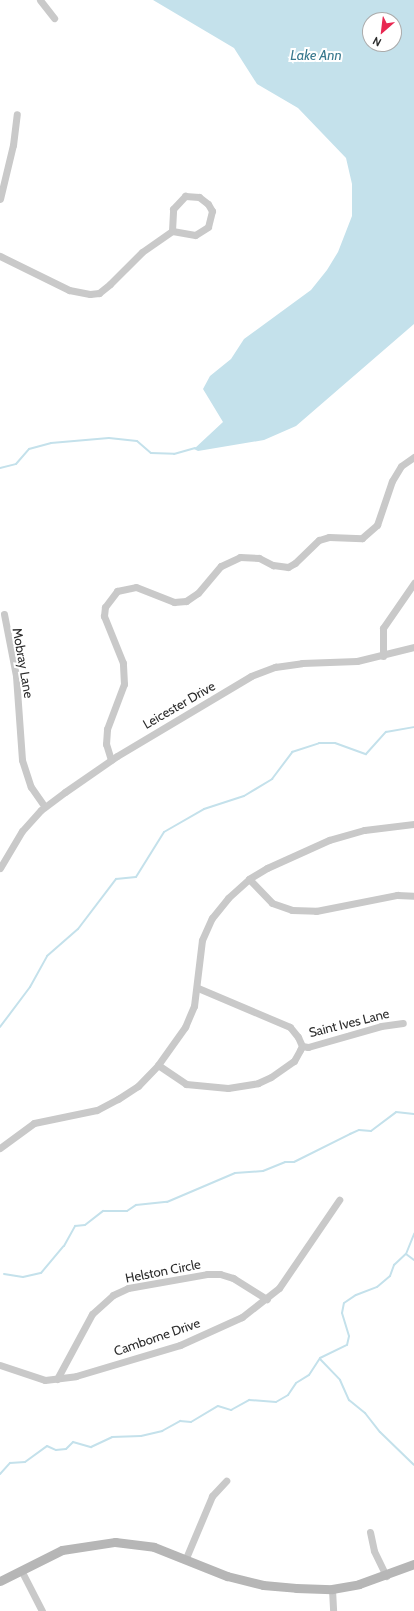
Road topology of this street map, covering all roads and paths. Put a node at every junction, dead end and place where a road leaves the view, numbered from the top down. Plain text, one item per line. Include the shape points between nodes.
1 (40, 0) edge
2 (54, 18) dead end
3 (17, 114) dead end
4 (0, 199) edge
5 (172, 231) junction
6 (0, 256) edge
7 (414, 457) edge
8 (414, 583) edge
9 (4, 614) dead end
10 (414, 647) edge
11 (383, 656) junction
12 (111, 760) junction
13 (45, 807) junction
14 (414, 824) edge
15 (0, 868) edge
16 (249, 879) junction
17 (414, 896) edge
18 (198, 988) junction
19 (403, 1023) dead end
20 (302, 1046) junction
21 (158, 1065) junction
22 (0, 1148) edge
23 (339, 1200) dead end
24 (267, 1299) junction
25 (0, 1365) edge
26 (56, 1379) junction
27 (226, 1480) dead end
28 (370, 1532) dead end
29 (186, 1558) junction
30 (414, 1564) edge
31 (21, 1570) junction
32 (386, 1576) junction
33 (0, 1581) edge
34 (332, 1589) junction
35 (42, 1611) edge
36 (333, 1611) edge

1 - 2 street
3 - 4 street via 13,146
5 - 5 street via 187,235 202,232 212,220 208,204 192,196 180,199 172,209
5 - 6 street via 142,252 99,293 70,290
7 - 12 street via 401,466 377,525 362,538 329,537 319,540 288,567 273,565 259,558 240,557 221,566 198,593 186,601 168,600 136,587 117,591 105,607 104,616 123,663 124,684 107,729 106,744
8 - 11 street via 383,628
9 - 13 street, Mobray Lane via 16,676 22,760 31,787
10 - 11 street, Leicester Drive
11 - 12 street, Leicester Drive via 357,661 302,663 263,671
12 - 13 street, Leicester Drive
13 - 15 street, Leicester Drive via 22,831
14 - 16 street via 364,830 329,840
16 - 17 street via 272,903 292,910 316,911 397,895
16 - 18 street via 228,898 212,918 202,940
18 - 20 street via 290,1027
18 - 21 street via 185,1027
19 - 20 street, Saint Ives Lane via 380,1026 308,1047
20 - 21 street via 294,1061 283,1070 258,1083 228,1088 186,1084
21 - 22 street via 138,1086 118,1099 97,1110 34,1124
23 - 24 street, Camborne Drive via 289,1274
24 - 26 street, Camborne Drive via 242,1317 180,1345 76,1376
24 - 26 street, Helston Circle via 233,1278 220,1274 128,1288 113,1295 92,1314
25 - 26 street, Camborne Drive via 32,1377
27 - 29 street via 212,1496
28 - 32 street via 374,1551
29 - 31 main road via 154,1547 116,1542 81,1545 62,1550
29 - 34 main road via 227,1576 263,1585
30 - 32 main road
31 - 33 main road
31 - 35 street
32 - 34 main road
34 - 36 street

